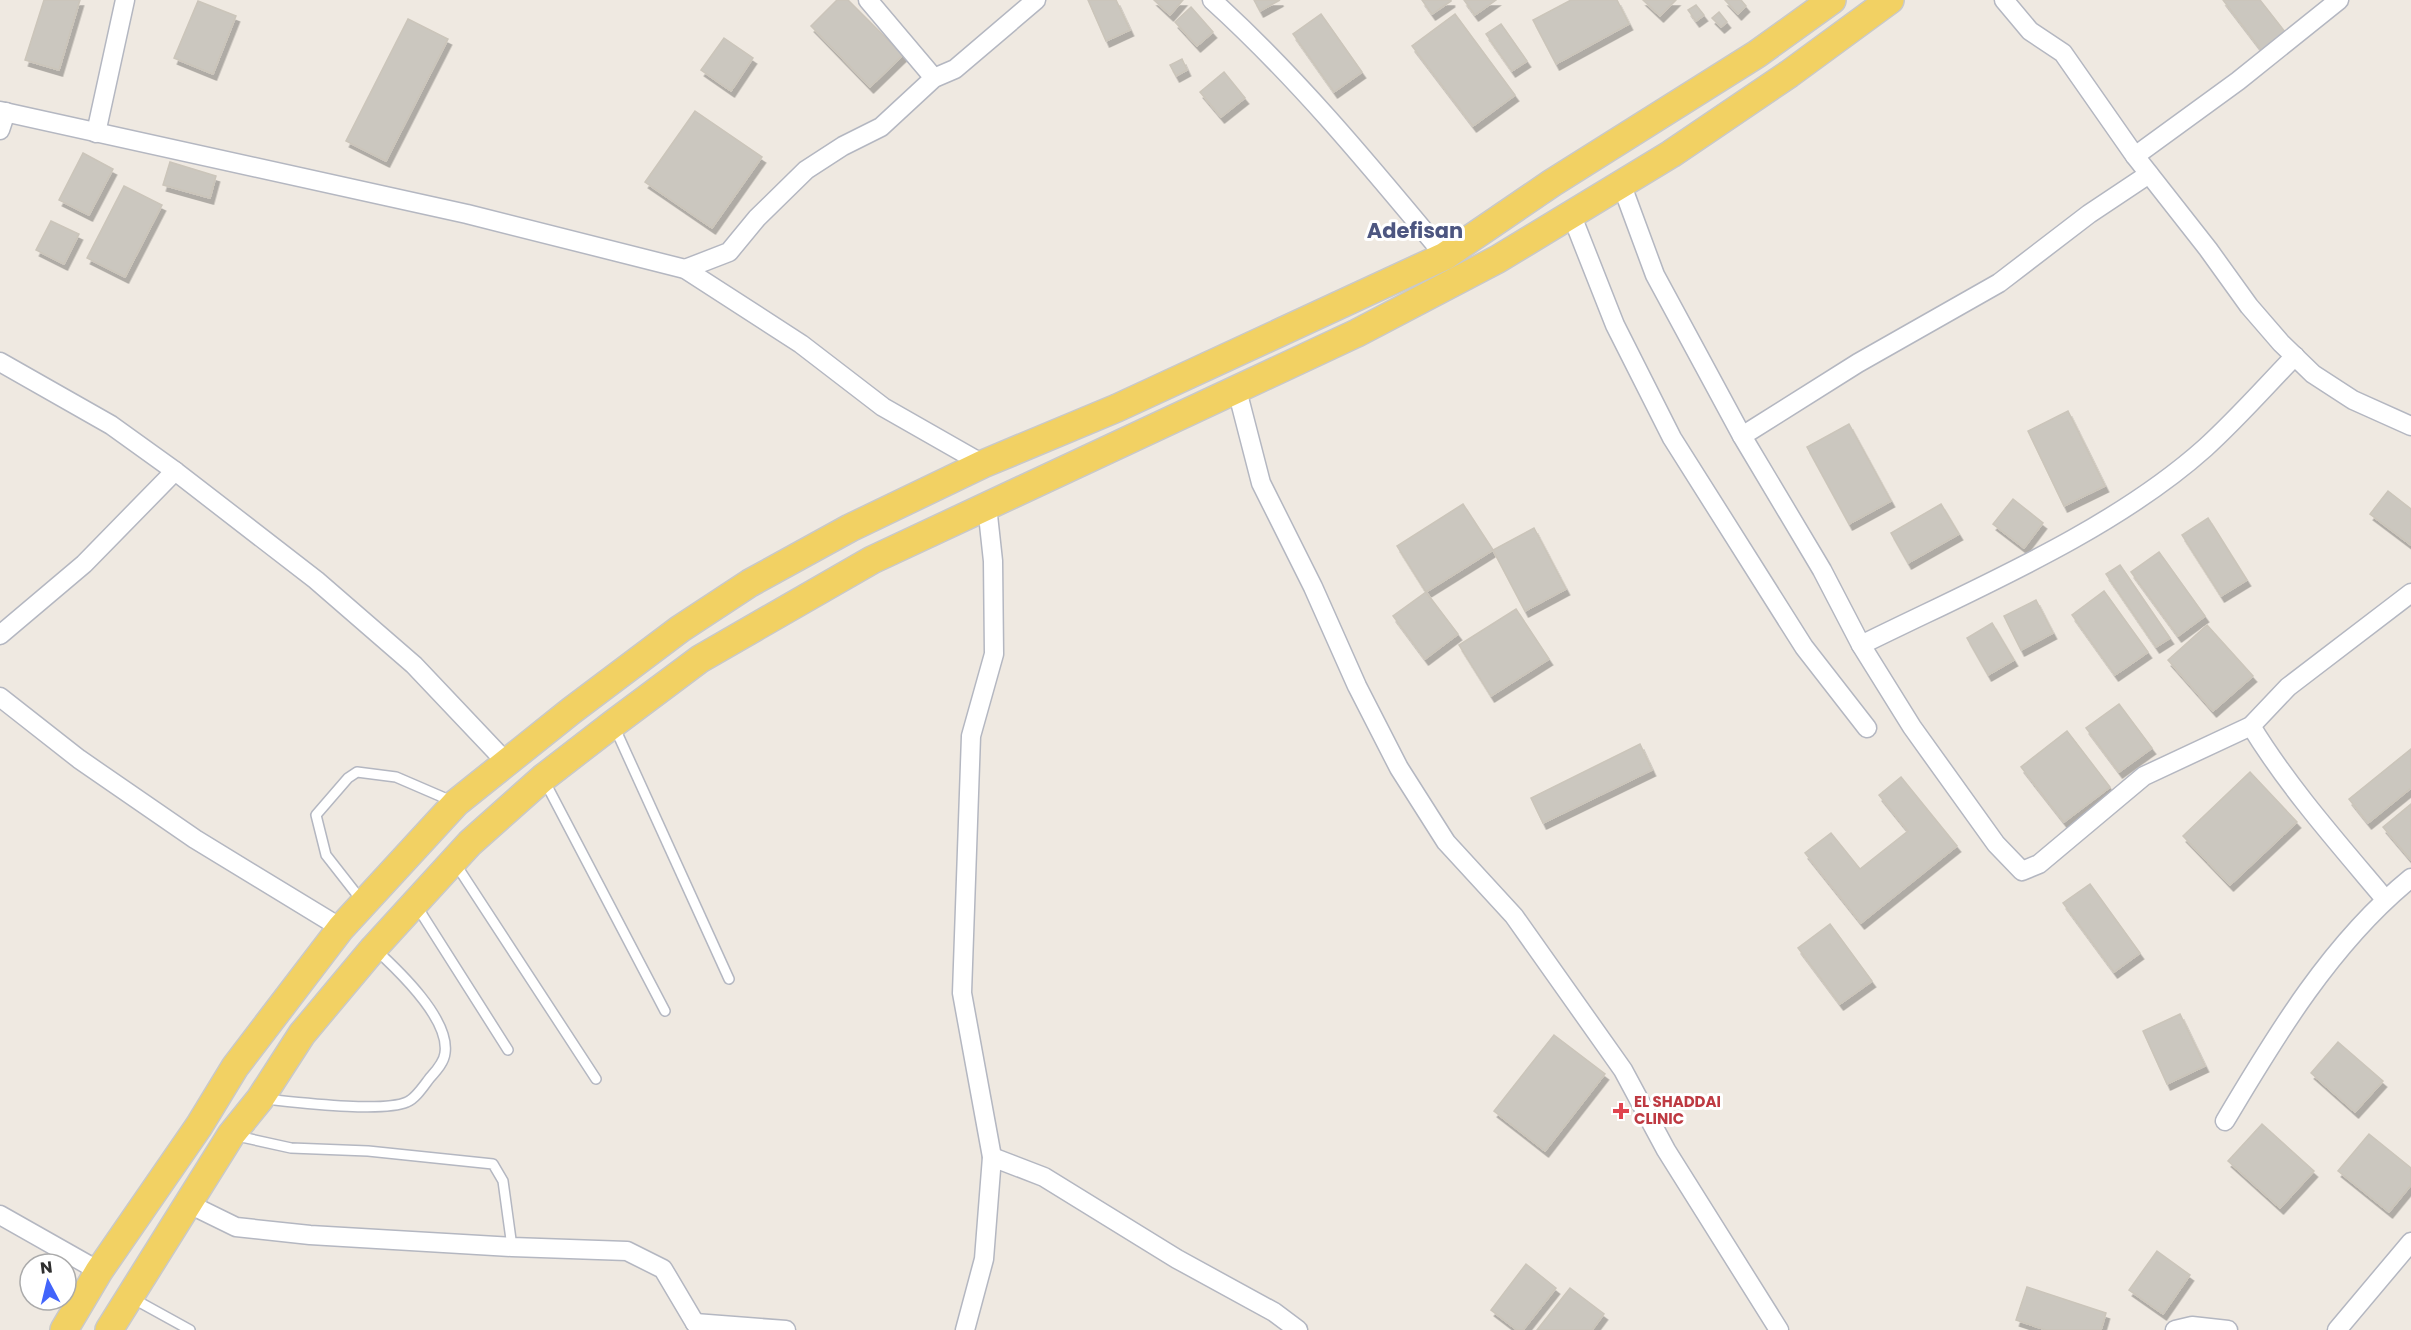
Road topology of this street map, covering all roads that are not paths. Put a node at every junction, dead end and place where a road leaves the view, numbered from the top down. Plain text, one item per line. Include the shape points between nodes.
1 (125, 0) edge
2 (868, 0) edge
3 (1036, 0) edge
4 (1212, 0) edge
5 (1832, 0) edge
6 (1890, 0) edge
7 (2004, 0) edge
8 (2339, 0) edge
9 (934, 78) junction
10 (3, 111) edge
11 (0, 130) edge
12 (96, 133) junction
13 (2135, 156) junction
14 (2149, 174) junction
15 (1621, 183) junction
16 (1572, 216) junction
17 (1445, 256) junction
18 (685, 269) junction
19 (2295, 356) junction
20 (0, 362) edge
21 (1238, 390) junction
22 (2411, 426) edge
23 (1742, 436) junction
24 (983, 464) junction
25 (176, 471) junction
26 (987, 506) junction
27 (2411, 593) edge
28 (0, 635) edge
29 (1861, 645) junction
30 (0, 697) edge
31 (613, 724) junction
32 (2251, 726) junction
33 (1867, 728) dead end
34 (506, 762) junction
35 (543, 778) junction
36 (456, 803) junction
37 (453, 861) junction
38 (2411, 878) edge
39 (2385, 899) junction
40 (415, 903) junction
41 (365, 904) junction
42 (341, 928) junction
43 (374, 948) junction
44 (729, 979) dead end
45 (665, 1011) dead end
46 (508, 1050) dead end
47 (596, 1079) dead end
48 (260, 1099) junction
49 (2225, 1121) dead end
50 (231, 1135) junction
51 (992, 1157) junction
52 (187, 1203) junction
53 (0, 1215) edge
54 (2411, 1242) edge
55 (512, 1247) junction
56 (99, 1270) junction
57 (130, 1296) junction
58 (692, 1327) edge
59 (64, 1330) edge
60 (109, 1330) edge
61 (190, 1330) edge
62 (786, 1330) edge
63 (965, 1330) edge
64 (1298, 1330) edge
65 (1779, 1330) edge
66 (2175, 1330) edge
67 (2228, 1330) edge
68 (2337, 1330) edge

1 - 12 street
2 - 9 street
3 - 9 street via 955,69
4 - 17 street via 1259,42 1325,113
5 - 17 main road via 1757,54 1552,183
6 - 15 main road via 1789,74
7 - 13 street via 2030,31 2063,54
8 - 13 street
9 - 18 street via 881,127 806,170 729,252
10 - 11 street
10 - 12 street
12 - 18 street via 490,219
13 - 14 street
14 - 19 street via 2249,306
14 - 23 street via 1999,283 1858,363
15 - 16 main road
15 - 23 street via 1655,275
16 - 21 main road via 1425,298
16 - 33 street via 1615,325 1672,438 1803,646
17 - 24 main road via 1117,408
18 - 24 street via 801,344 883,407
19 - 22 street via 2313,374 2353,400
19 - 29 street via 2205,448 2155,486 2074,538
20 - 25 street via 111,425
21 - 26 main road
21 - 65 street via 1261,483 1399,768 1446,842 1514,915 1623,1070 1666,1150
23 - 29 street via 1806,542
24 - 34 main road via 850,528 750,583 680,629
25 - 28 street via 84,564
25 - 34 street via 316,580 414,665
26 - 31 main road via 872,560 772,615 700,659
26 - 51 street via 993,561 994,654 972,735 962,993
27 - 32 street via 2288,687
29 - 32 street via 1912,727 1996,844 2022,871 2039,864 2144,776
30 - 42 street via 79,759 195,839
31 - 35 main road
31 - 44 lane
32 - 39 street via 2312,812
34 - 36 main road
35 - 37 main road
35 - 45 lane
36 - 41 main road
36 - 41 lane via 396,777 357,772 348,778 316,815 326,855
37 - 40 main road
37 - 47 lane
38 - 39 street
39 - 49 street via 2340,950 2273,1040
40 - 43 main road
40 - 46 lane
41 - 42 main road
42 - 56 main road via 236,1067
43 - 48 main road via 302,1034
43 - 48 lane via 403,976 445,1038 445,1054 438,1068 408,1102 393,1106 331,1106
48 - 50 main road
50 - 52 main road
50 - 55 lane via 291,1148 368,1151 493,1164 503,1181
51 - 63 street via 984,1259
51 - 64 street via 1044,1177 1187,1265 1274,1312
52 - 55 street via 236,1227
52 - 57 main road
53 - 56 street
54 - 68 street
55 - 58 street via 627,1251 663,1269
56 - 59 main road
57 - 60 main road
57 - 61 lane
58 - 62 street
66 - 67 street via 2192,1326

